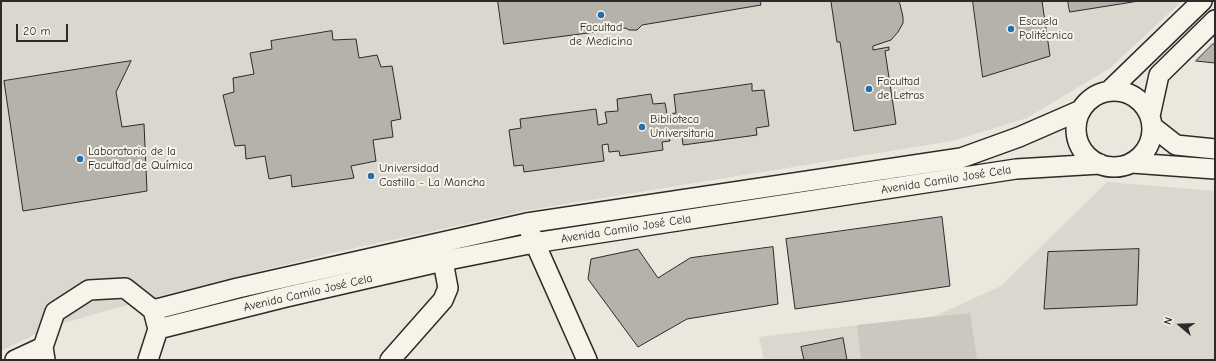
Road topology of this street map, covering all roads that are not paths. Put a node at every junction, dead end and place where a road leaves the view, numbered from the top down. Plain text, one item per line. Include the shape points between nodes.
1 (1202, 1) edge
2 (1215, 20) edge
3 (1110, 91) junction
4 (1081, 110) junction
5 (1151, 122) junction
6 (1215, 149) edge
7 (1132, 162) junction
8 (1100, 164) junction
9 (1215, 169) edge
10 (527, 223) junction
11 (534, 243) junction
12 (443, 261) junction
13 (153, 310) junction
14 (158, 329) junction
15 (44, 353) edge
16 (15, 360) edge
17 (148, 360) edge
18 (390, 360) edge
19 (587, 360) edge

1 - 3 street
2 - 5 street via 1159,75
3 - 4 street via 1093,97
3 - 5 street via 1129,94 1140,101
4 - 8 street via 1076,124 1078,142 1086,155
4 - 10 street, Avenida Camilo José Cela via 1019,137 961,158
5 - 6 street via 1176,145
5 - 7 street via 1152,134 1145,151
7 - 8 street via 1117,167
7 - 9 street
8 - 11 street, Avenida Camilo José Cela via 1016,169
10 - 11 street
10 - 13 street, Avenida Camilo José Cela
11 - 12 street, Avenida Camilo José Cela
11 - 19 street
12 - 14 street, Avenida Camilo José Cela
12 - 18 street via 448,288 443,300
13 - 14 street
13 - 15 street via 125,288 89,290 55,312
14 - 17 street
15 - 16 street

